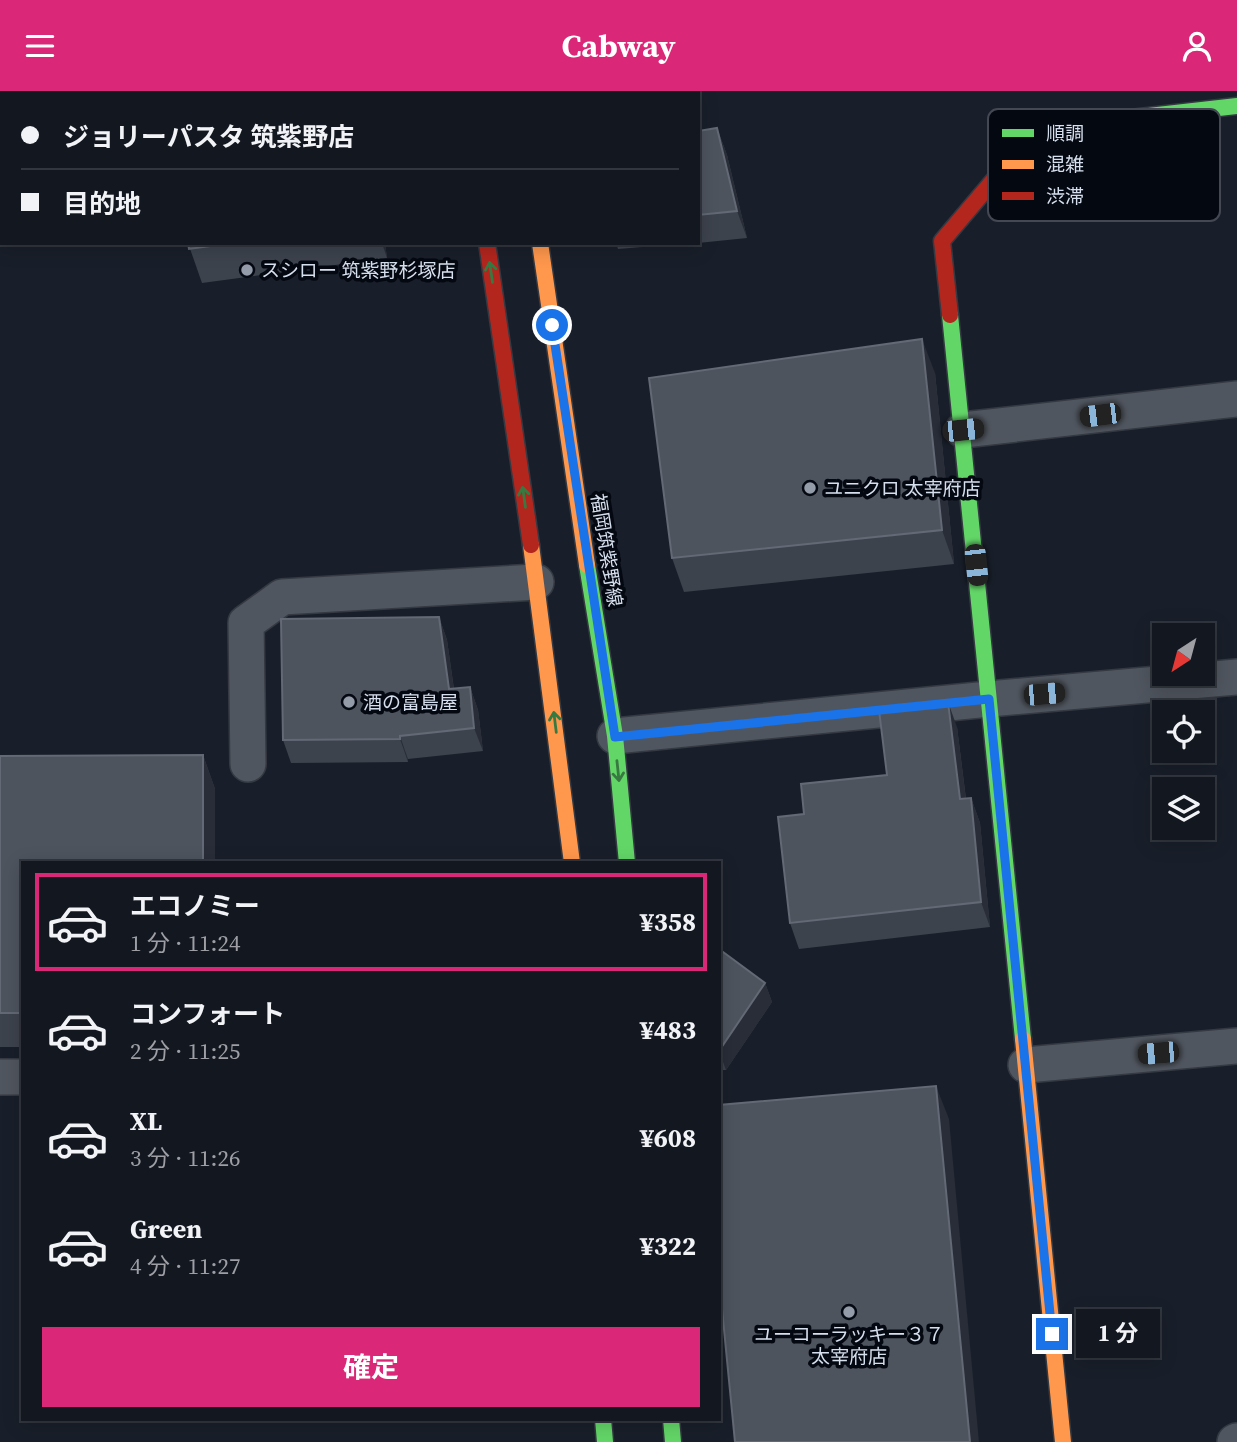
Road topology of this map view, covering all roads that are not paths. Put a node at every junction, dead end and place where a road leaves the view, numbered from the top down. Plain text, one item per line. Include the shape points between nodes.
1 (1237, 106) edge
2 (1211, 109) edge
3 (988, 187) edge
4 (487, 245) edge
5 (540, 245) edge
6 (1237, 399) edge
7 (963, 430) junction
8 (536, 582) junction
9 (1237, 677) edge
10 (989, 699) junction
11 (615, 737) junction
12 (248, 764) dead end
13 (572, 861) edge
14 (627, 861) edge
15 (1237, 1046) edge
16 (1026, 1065) junction
17 (0, 1077) edge
18 (21, 1077) edge
19 (604, 1421) edge
20 (671, 1421) edge
21 (605, 1442) edge
22 (673, 1442) edge
23 (1063, 1442) edge

1 - 2 street
3 - 7 street via 942,241
8 -> 4 street
5 - 11 street, 福岡筑紫野線
6 - 7 street
7 - 10 street
8 - 12 street via 282,597 246,623
13 -> 8 street
9 - 10 street
10 - 11 street
10 - 16 street
11 -> 14 street, 福岡筑紫野線
15 - 16 street
16 - 23 street
17 - 18 street
19 - 21 street
20 - 22 street

